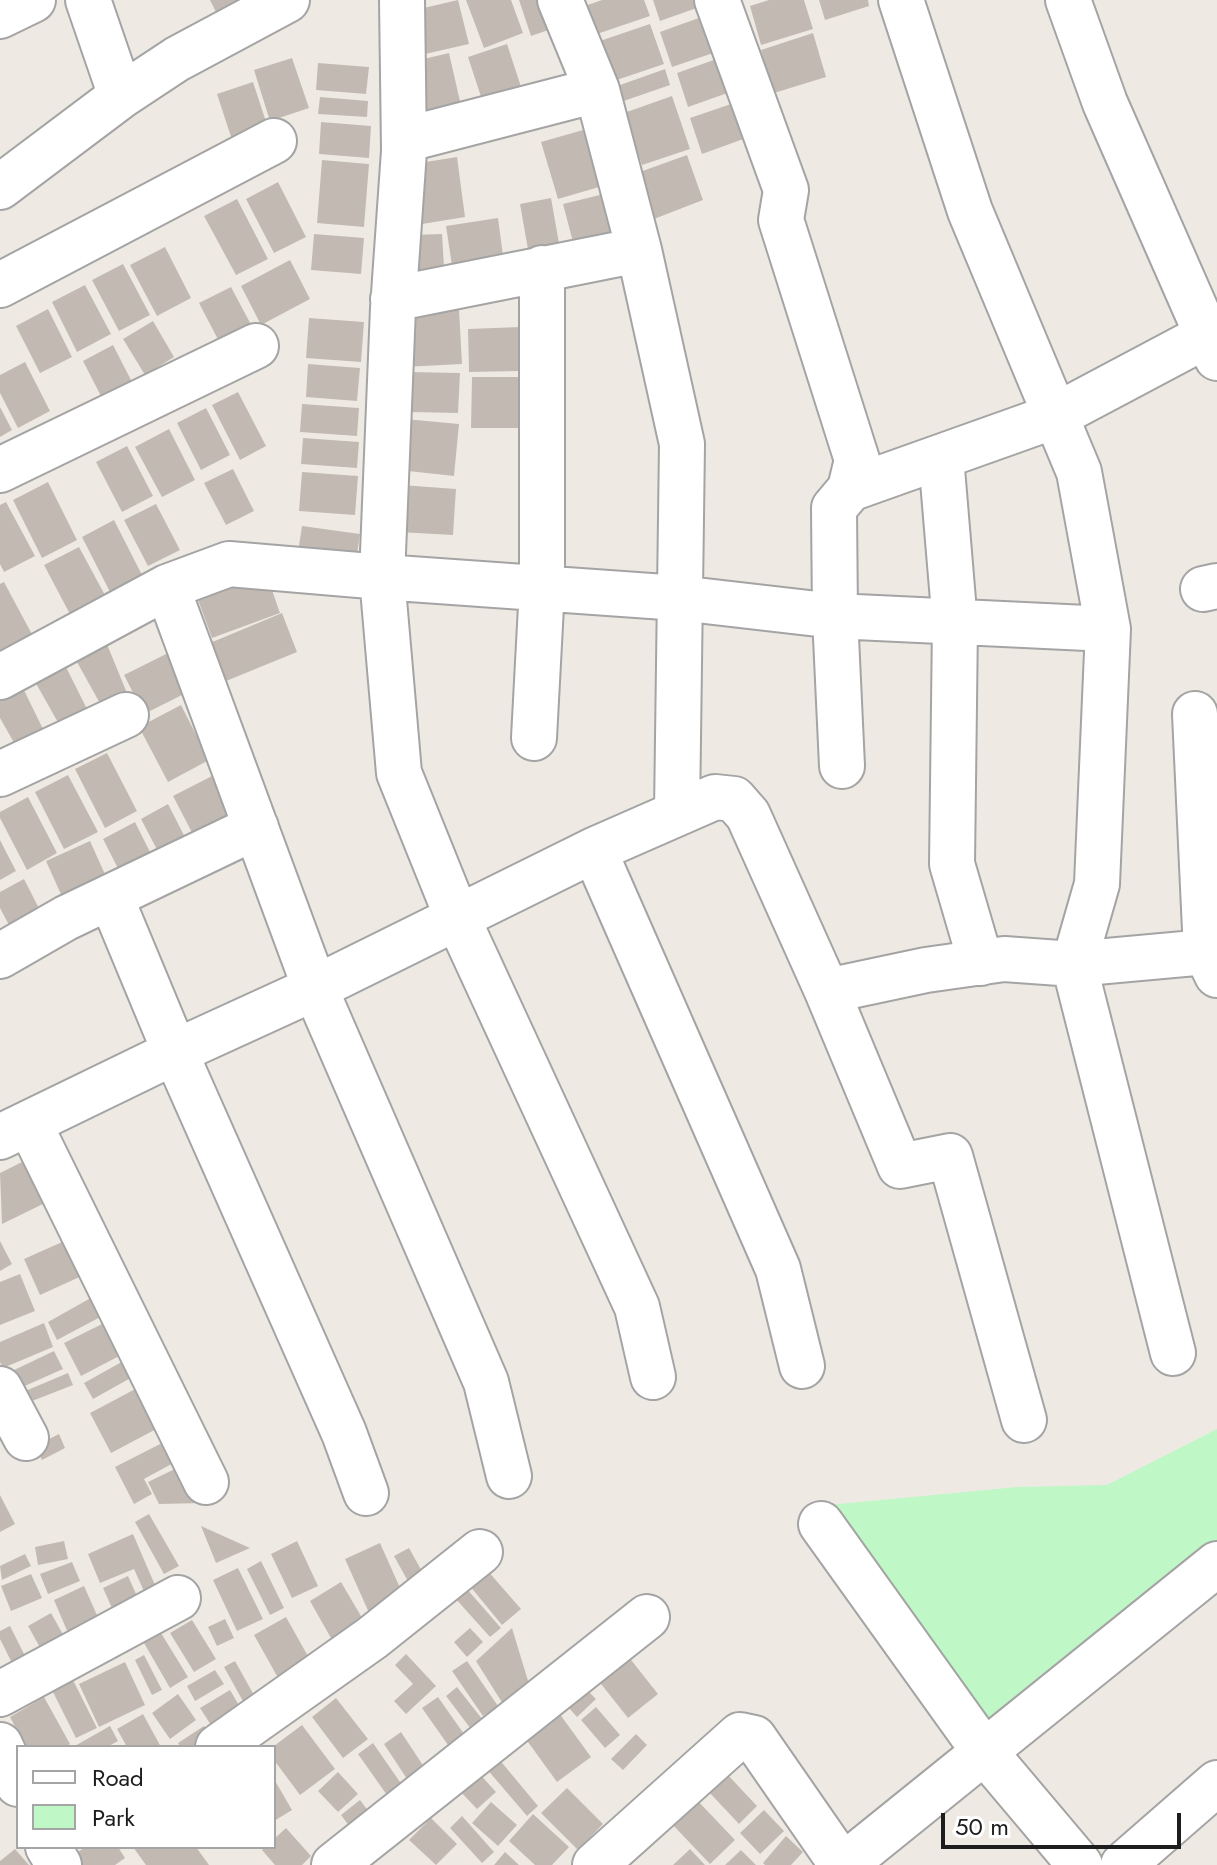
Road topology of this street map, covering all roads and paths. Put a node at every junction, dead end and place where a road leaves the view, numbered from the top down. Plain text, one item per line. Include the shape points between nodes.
1 (33, 0) edge
2 (88, 0) edge
3 (287, 0) edge
4 (402, 0) edge
5 (560, 0) edge
6 (717, 0) edge
7 (901, 0) edge
8 (1068, 0) edge
9 (0, 16) edge
10 (597, 90) junction
11 (121, 96) junction
12 (404, 140) junction
13 (274, 141) dead end
14 (0, 187) edge
15 (639, 250) junction
16 (542, 268) junction
17 (0, 285) edge
18 (393, 299) junction
19 (1214, 341) edge
20 (256, 346) dead end
21 (1055, 416) junction
22 (941, 457) junction
23 (0, 470) edge
24 (850, 489) junction
25 (382, 577) junction
26 (167, 587) junction
27 (542, 587) junction
28 (679, 598) junction
29 (835, 616) junction
30 (955, 624) junction
31 (1108, 629) junction
32 (0, 677) edge
33 (1195, 714) dead end
34 (126, 715) dead end
35 (534, 738) dead end
36 (842, 766) dead end
37 (0, 774) edge
38 (677, 812) junction
39 (256, 827) junction
40 (594, 850) junction
41 (111, 898) junction
42 (457, 917) junction
43 (0, 956) edge
44 (1213, 958) edge
45 (981, 963) junction
46 (1074, 964) junction
47 (315, 988) junction
48 (827, 991) junction
49 (175, 1052) junction
50 (15, 1130) edge
51 (1173, 1353) dead end
52 (802, 1366) dead end
53 (653, 1377) dead end
54 (0, 1389) edge
55 (1024, 1420) dead end
56 (26, 1438) dead end
57 (509, 1476) dead end
58 (206, 1482) dead end
59 (366, 1493) dead end
60 (821, 1524) dead end
61 (480, 1552) dead end
62 (1217, 1564) edge
63 (178, 1598) dead end
64 (647, 1617) dead end
65 (0, 1694) edge
66 (221, 1745) edge
67 (983, 1750) junction
68 (1217, 1783) edge
69 (334, 1865) edge
70 (595, 1865) edge
71 (843, 1865) edge
72 (1080, 1865) edge
73 (1123, 1865) edge

1 - 9 street
2 - 11 street
3 - 11 street
4 - 12 street
5 - 10 street
6 - 24 street via 786,190 781,220 857,460
7 - 21 street via 970,211
8 - 19 street via 1105,103
10 - 12 street
10 - 15 street
11 - 14 street
12 - 18 street
13 - 17 street
15 - 16 street
15 - 28 street via 682,444
16 - 18 street
16 - 27 street
18 - 25 street
19 - 21 street
20 - 23 street
21 - 22 street
21 - 31 street via 1079,472
22 - 24 street
22 - 30 street
24 - 29 street via 834,508
25 - 26 street via 229,564
25 - 27 street
25 - 42 street via 399,773
26 - 32 street
26 - 39 street
27 - 28 street
27 - 35 street
28 - 29 street
28 - 38 street
29 - 30 street
29 - 36 street
30 - 31 street
30 - 45 street via 952,864
31 - 46 street via 1097,884
33 - 44 street
34 - 37 street
38 - 40 street
38 - 48 street via 715,797 734,799 748,815
39 - 41 street
39 - 47 street
40 - 42 street
40 - 52 street via 778,1269
41 - 43 street
41 - 49 street
42 - 47 street
42 - 53 street via 637,1307
44 - 46 street
45 - 46 street via 1004,959
45 - 48 street
46 - 51 street
47 - 49 street
47 - 57 street via 486,1382
48 - 55 street via 900,1166 950,1156
49 - 50 street
49 - 59 street
50 - 58 street
54 - 56 street
60 - 67 street
61 - 66 street via 383,1630
62 - 67 street
63 - 65 street
64 - 69 street
67 - 71 street
67 - 72 street
68 - 73 street
70 - 71 street via 740,1735 754,1738

